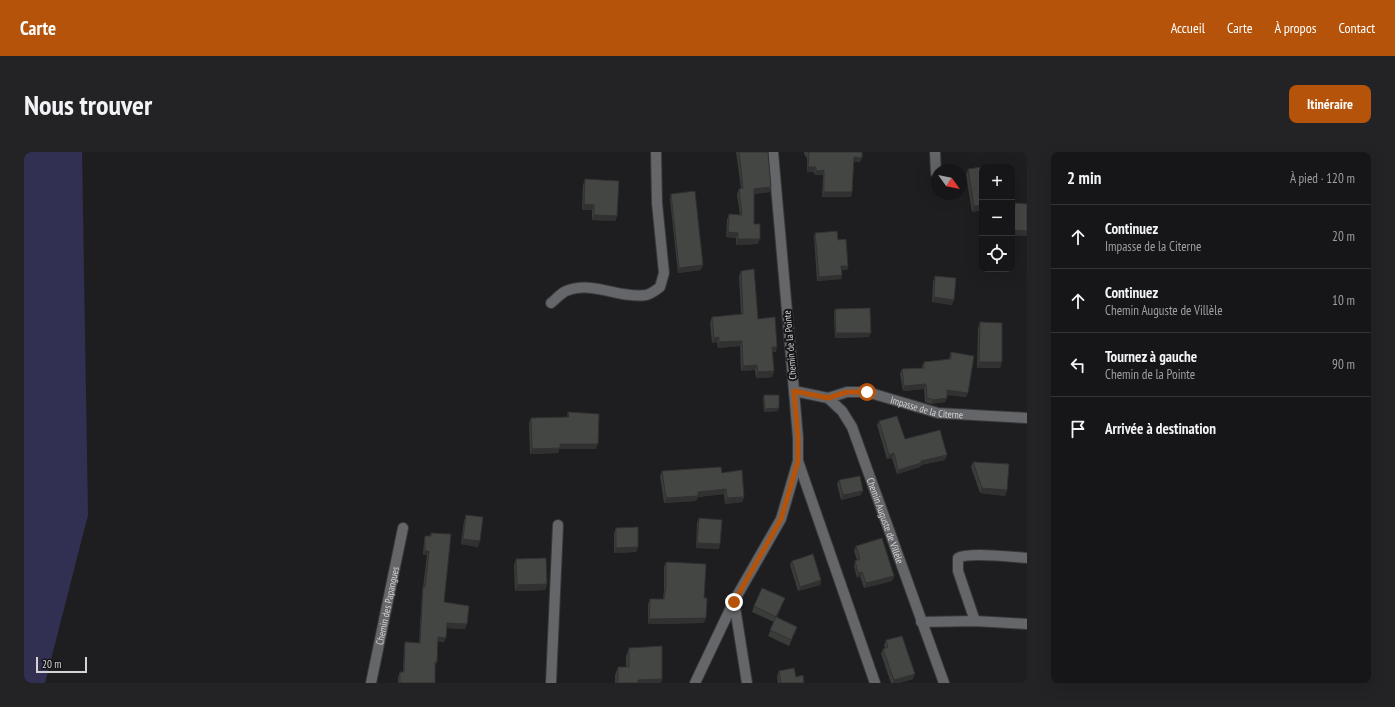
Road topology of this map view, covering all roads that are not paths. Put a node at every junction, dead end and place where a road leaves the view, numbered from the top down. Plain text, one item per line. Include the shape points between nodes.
1 (656, 152) edge
2 (773, 152) edge
3 (935, 152) edge
4 (936, 164) edge
5 (551, 303) dead end
6 (794, 391) junction
7 (828, 398) junction
8 (1027, 418) edge
9 (798, 461) junction
10 (558, 525) dead end
11 (403, 528) dead end
12 (1027, 558) edge
13 (734, 602) junction
14 (975, 621) junction
15 (921, 622) junction
16 (1027, 624) edge
17 (371, 683) edge
18 (551, 683) edge
19 (695, 683) edge
20 (747, 683) edge
21 (875, 683) edge
22 (944, 683) edge

1 - 5 street via 657,203 664,273 660,288 648,295 629,295 606,289 581,287 565,291
2 - 6 street, Chemin de la Pointe
3 - 4 street
6 - 7 street
6 - 9 street, Chemin de la Pointe
7 - 8 street, Impasse de la Citerne via 847,392 867,392 938,413
7 - 15 street, Chemin Auguste de Villèle via 842,411 852,427
9 - 13 street, Chemin de la Pointe via 781,519
9 - 21 street
10 - 18 street
11 - 17 street, Chemin des Papangues
12 - 14 street via 976,555 958,558 958,571
13 - 19 street, Chemin de la Pointe
13 - 20 street
14 - 15 street
14 - 16 street
15 - 22 street, Chemin Auguste de Villèle

